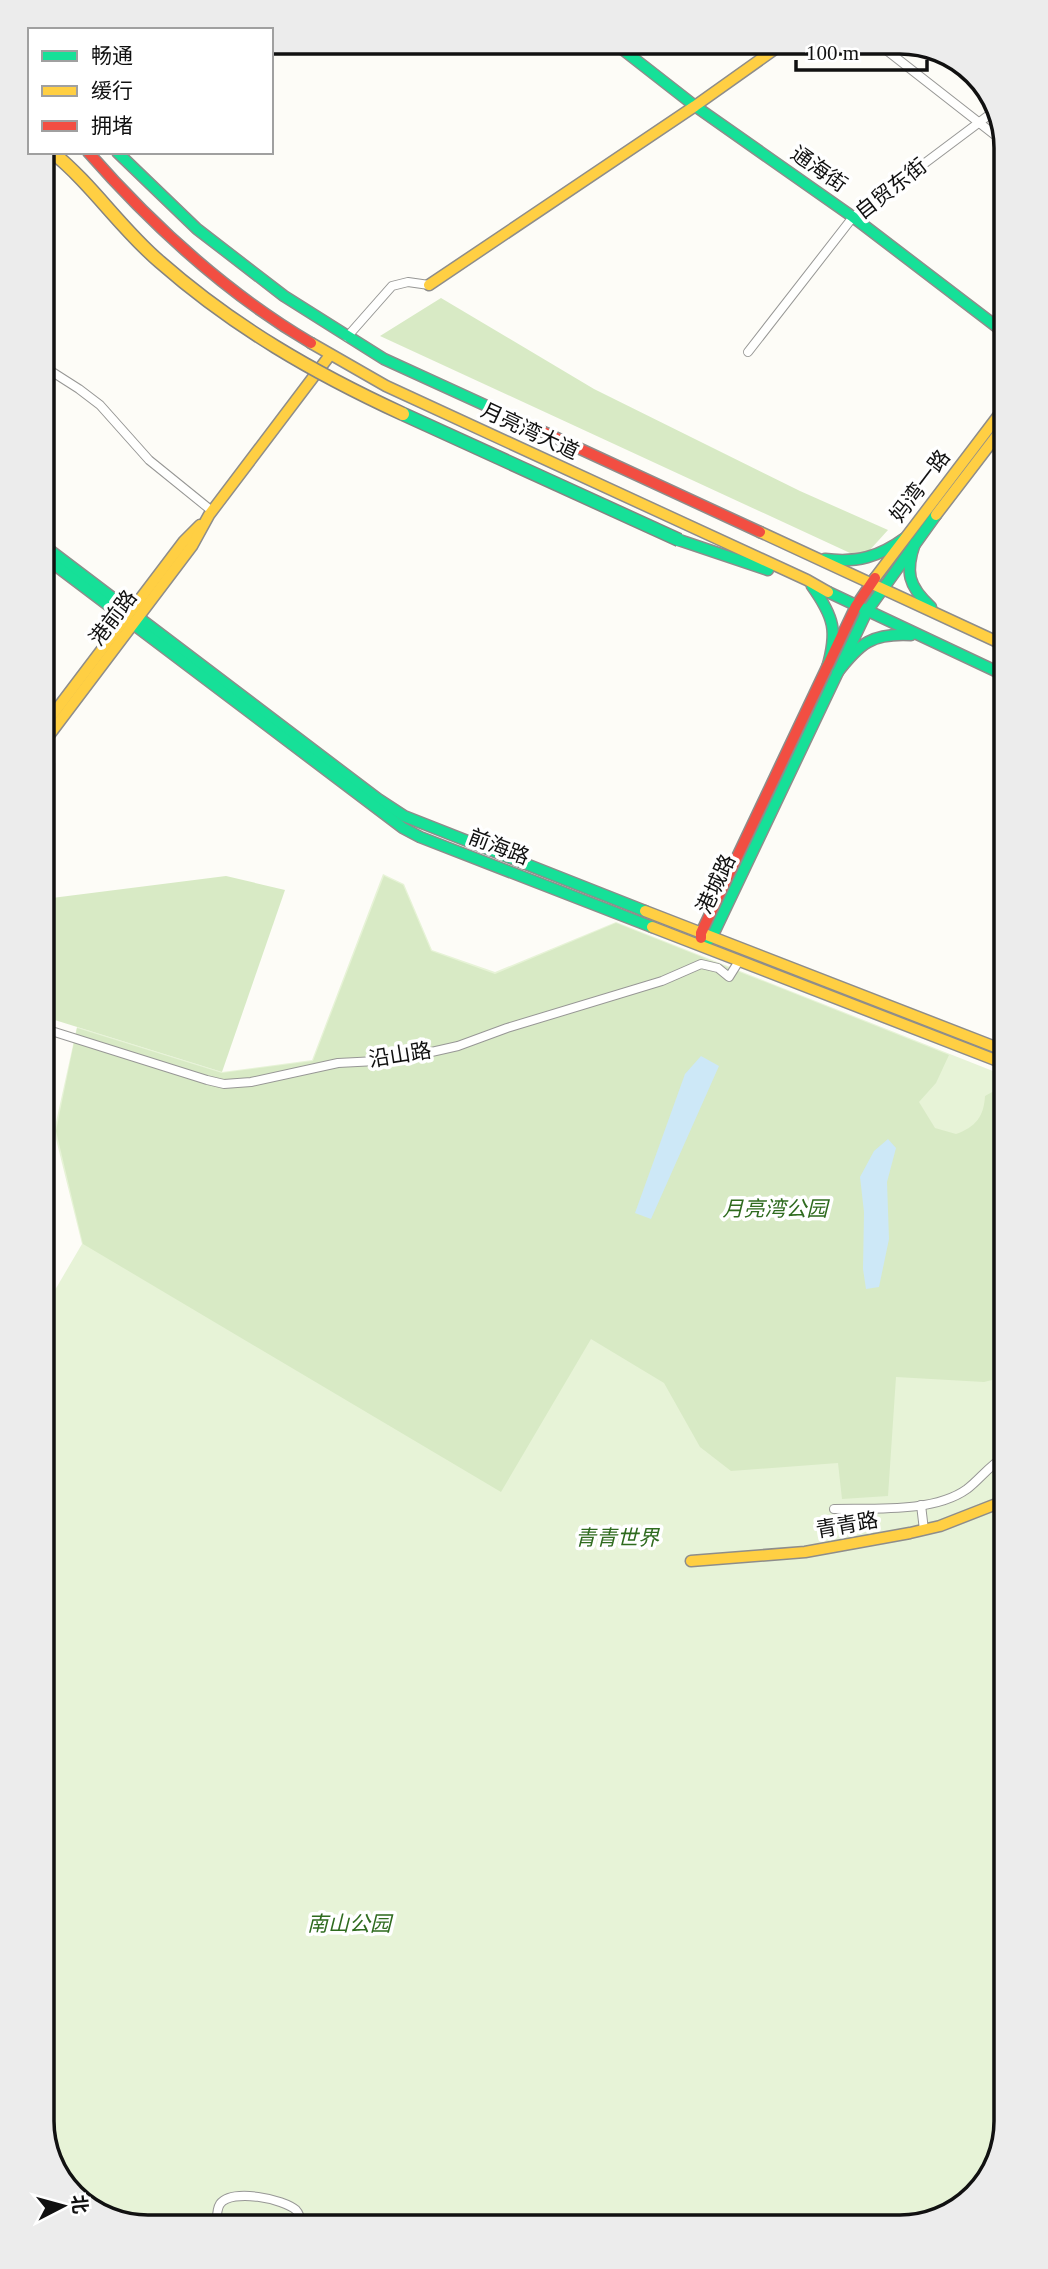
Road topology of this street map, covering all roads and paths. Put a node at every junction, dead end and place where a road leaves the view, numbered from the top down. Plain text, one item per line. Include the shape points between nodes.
1 (628, 54) edge
2 (768, 54) edge
3 (891, 54) edge
4 (695, 106) junction
5 (988, 116) edge
6 (979, 123) junction
7 (992, 133) edge
8 (55, 154) edge
9 (90, 154) edge
10 (119, 154) edge
11 (853, 217) junction
12 (429, 285) joint
13 (994, 325) edge
14 (346, 337) junction
15 (748, 352) dead end
16 (330, 355) junction
17 (54, 373) edge
18 (994, 422) edge
19 (994, 438) edge
20 (211, 513) junction
21 (910, 540) junction
22 (54, 554) edge
23 (807, 555) junction
24 (54, 564) edge
25 (801, 577) junction
26 (876, 586) junction
27 (862, 608) junction
28 (132, 618) junction
29 (945, 618) junction
30 (930, 640) junction
31 (994, 641) edge
32 (994, 670) edge
33 (832, 671) junction
34 (54, 714) edge
35 (54, 728) edge
36 (705, 939) junction
37 (739, 961) junction
38 (54, 1032) edge
39 (994, 1047) edge
40 (994, 1060) edge
41 (994, 1462) edge
42 (921, 1505) junction
43 (994, 1505) edge
44 (834, 1509) dead end
45 (925, 1530) junction
46 (691, 1561) dead end
47 (218, 2215) edge
48 (298, 2215) edge

1 - 4 street, 通海街
2 - 4 street
3 - 6 street
4 - 11 street, 通海街
4 - 12 street
5 - 6 street, 自贸东街
6 - 7 street
6 - 11 street, 自贸东街
8 - 25 street, bridge via 158,261 208,302 342,386 679,540
9 - 16 street, 月亮湾大道 via 132,202 212,274
10 - 14 street, 月亮湾大道 via 197,229
11 - 13 street, 通海街
11 - 15 street, 自贸东街
12 - 14 street via 408,282 392,286
14 - 23 street, 月亮湾大道 via 384,359
16 - 20 street, 港前路
16 - 25 street, 月亮湾大道 via 386,387
17 - 20 street via 100,405 149,460
18 - 21 street, 妈湾一路
19 - 21 street, 妈湾一路
20 - 28 street, 港前路 via 184,541
21 - 23 street via 865,561
21 - 26 street, 妈湾一路
21 - 29 street via 912,585
22 - 28 street, 前海路
23 - 26 street, 月亮湾大道
24 - 28 street, 前海路
25 - 27 street, 月亮湾大道
25 - 33 street via 831,615
26 - 27 street, 港城路
26 - 29 street, 月亮湾大道
27 - 30 street, 月亮湾大道
27 - 33 street, 港城路
28 - 34 street, 港前路
28 - 35 street, 港前路
28 - 36 street, 前海路 via 395,811
29 - 31 street, 月亮湾大道
30 - 32 street, 月亮湾大道
30 - 33 street via 895,634 869,638
33 - 36 street, 港城路
36 - 37 street, 前海路
36 - 39 street, 前海路
37 - 38 street, 沿山路 via 729,977 718,968 701,964 662,981 458,1046 396,1060 338,1063 251,1082 207,1080
37 - 40 street, 前海路
41 - 42 street via 967,1489
42 - 44 street
42 - 45 street
43 - 45 street, 青青路
45 - 46 street, 青青路 via 805,1552
47 - 48 street via 221,2203 241,2195 291,2207

